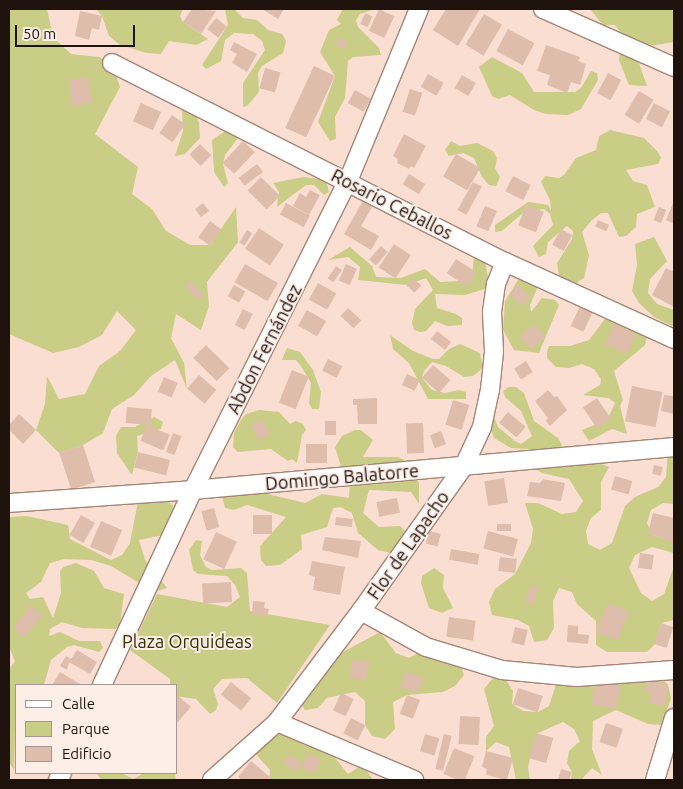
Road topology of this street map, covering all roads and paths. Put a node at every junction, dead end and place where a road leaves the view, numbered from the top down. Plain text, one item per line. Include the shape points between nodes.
1 (419, 9) edge
2 (543, 9) edge
3 (112, 63) dead end
4 (674, 67) edge
5 (348, 181) junction
6 (505, 262) junction
7 (674, 339) edge
8 (674, 447) edge
9 (464, 466) junction
10 (193, 490) junction
11 (9, 503) edge
12 (361, 611) junction
13 (674, 670) edge
14 (102, 684) edge
15 (674, 718) edge
16 (277, 722) junction
17 (212, 780) edge
18 (414, 780) edge
19 (656, 780) edge

1 - 5 street, Abdon Fernández
2 - 4 street
3 - 5 street, Rosario Ceballos
5 - 6 street, Rosario Ceballos
5 - 10 street, Abdon Fernández
6 - 7 street, Rosario Ceballos
6 - 9 street, Flor de Lapacho via 496,284 492,312 494,352 490,390 482,428
8 - 9 street, Domingo Balatorre
9 - 10 street, Domingo Balatorre
9 - 12 street, Flor de Lapacho
10 - 11 street, Domingo Balatorre
10 - 14 street, Abdon Fernández
12 - 13 street via 426,647 502,670 577,677
12 - 16 street, Flor de Lapacho
15 - 19 street
16 - 17 street, Flor de Lapacho
16 - 18 street

